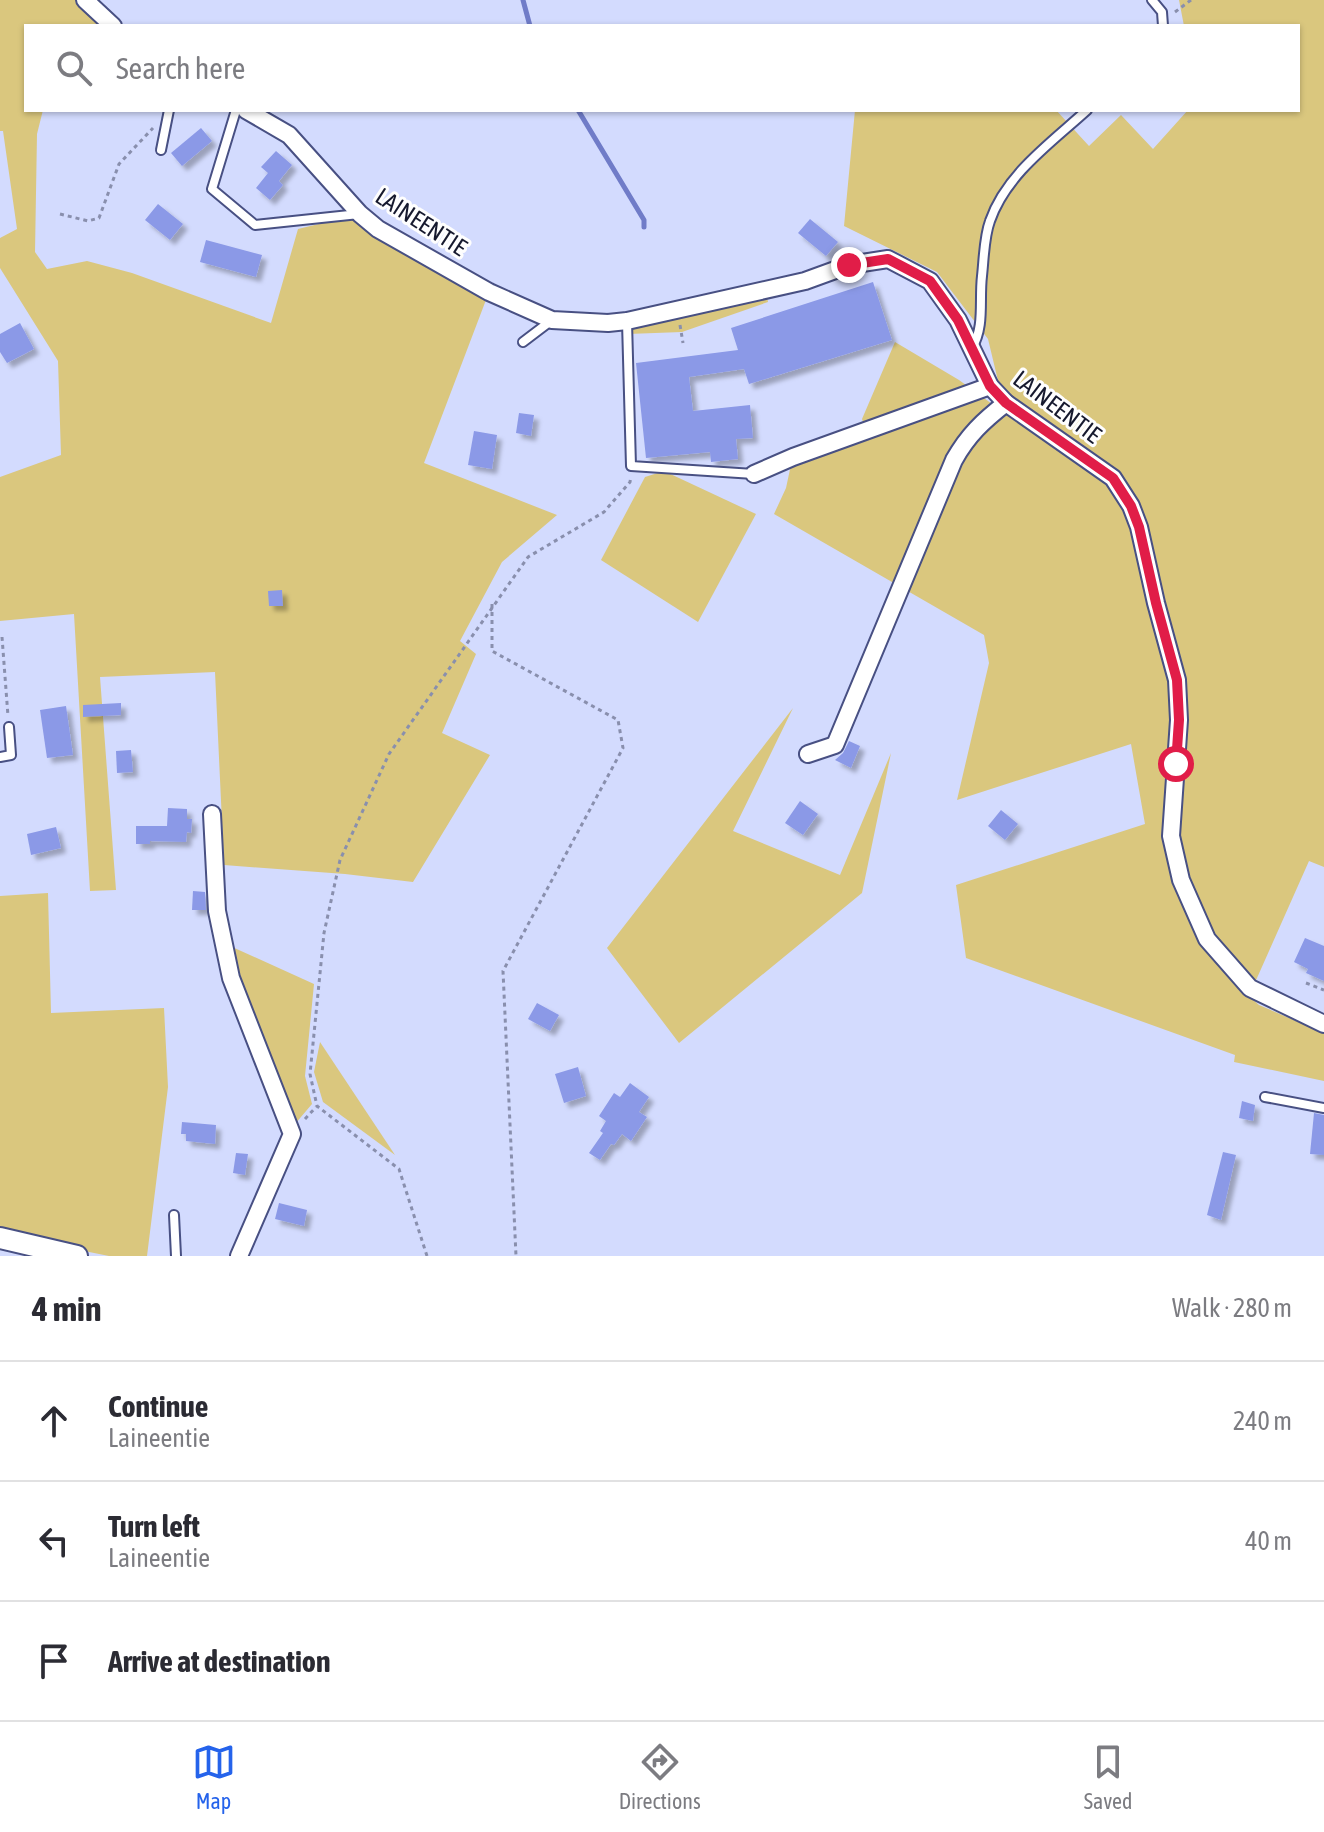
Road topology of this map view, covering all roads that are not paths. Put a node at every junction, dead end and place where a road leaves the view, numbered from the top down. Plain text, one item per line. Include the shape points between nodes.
1 (85, 0) edge
2 (1152, 0) edge
3 (1163, 23) edge
4 (111, 24) edge
5 (169, 112) edge
6 (235, 112) edge
7 (249, 112) edge
8 (1085, 112) edge
9 (161, 150) dead end
10 (360, 214) junction
11 (552, 320) junction
12 (627, 321) junction
13 (523, 342) dead end
14 (972, 348) junction
15 (990, 386) junction
16 (1006, 403) junction
17 (754, 474) joint
18 (9, 727) road end
19 (808, 754) dead end
20 (0, 757) edge
21 (212, 814) dead end
22 (1324, 1024) edge
23 (1265, 1097) dead end
24 (1324, 1108) edge
25 (174, 1215) dead end
26 (0, 1238) edge
27 (77, 1256) edge
28 (176, 1256) edge
29 (239, 1256) edge

1 - 4 street
2 - 3 lane
5 - 9 lane
6 - 10 lane via 212,189 255,225
7 - 10 street, LAINEENTIE via 289,135
8 - 14 lane via 1002,194 989,222 979,336
10 - 11 street, LAINEENTIE via 489,292
11 - 12 street, LAINEENTIE
11 - 13 lane
12 - 14 street, LAINEENTIE via 888,259 930,281
12 - 17 lane via 631,466
14 - 15 street, LAINEENTIE
15 - 16 street, LAINEENTIE
15 - 17 street
16 - 19 street via 965,439 954,460 835,745
16 - 22 street, LAINEENTIE via 1113,478 1139,527 1177,680 1173,856 1199,924 1250,988
18 - 20 lane via 11,755
21 - 29 street via 217,911 231,978 292,1134
23 - 24 lane
25 - 28 lane
26 - 27 street

